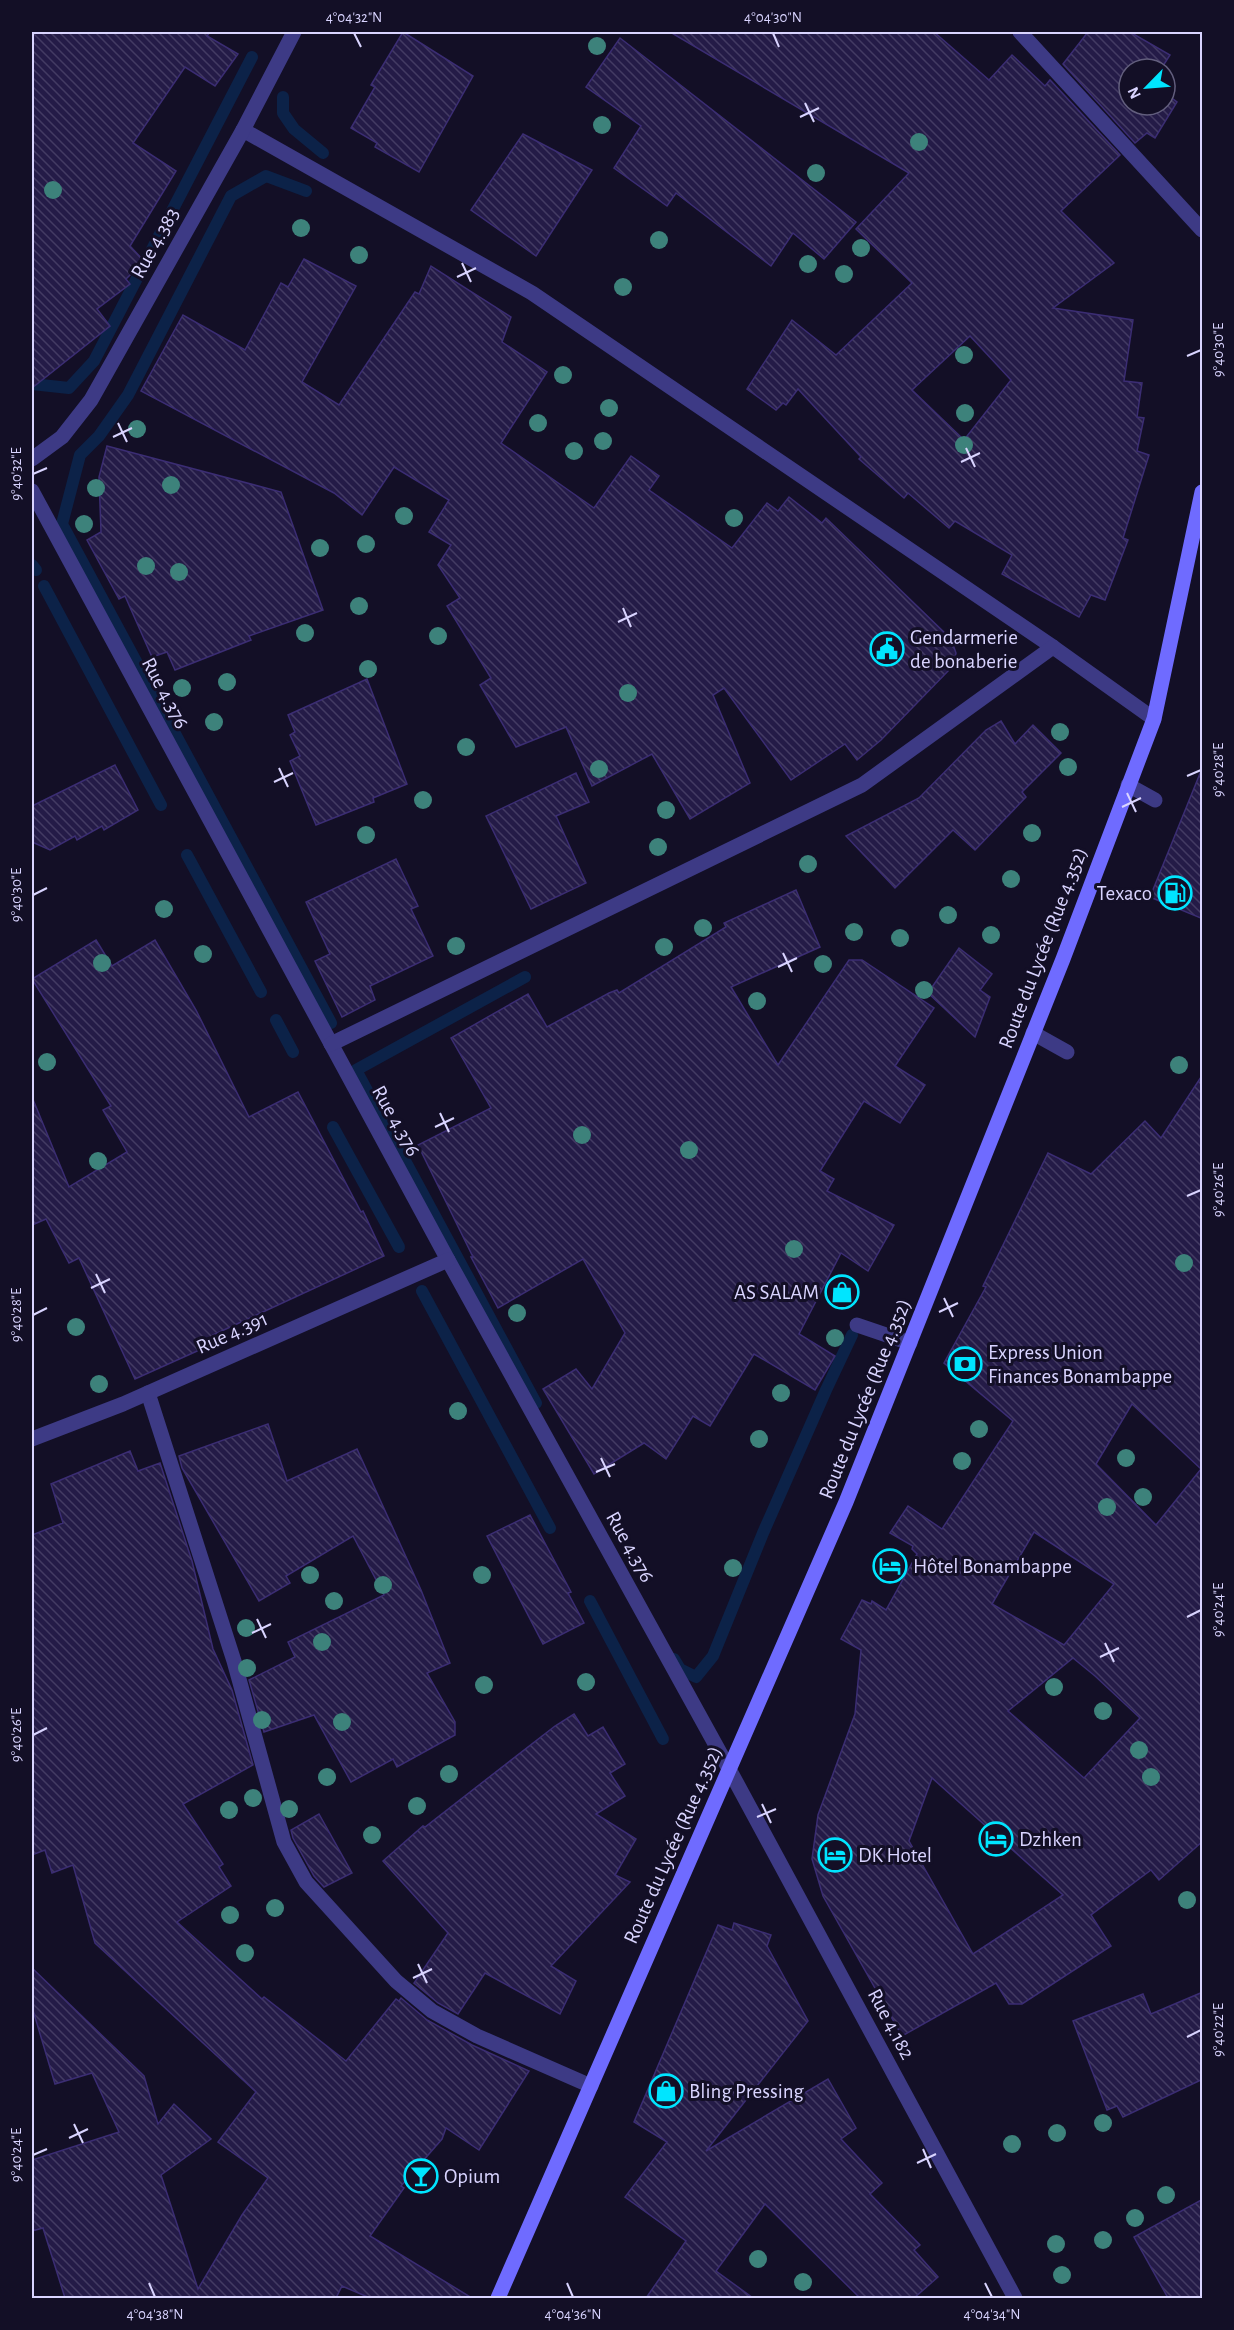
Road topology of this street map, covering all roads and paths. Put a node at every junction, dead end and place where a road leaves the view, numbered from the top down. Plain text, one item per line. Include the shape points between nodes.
1 (294, 32) edge
2 (1020, 32) edge
3 (243, 130) junction
4 (1203, 230) edge
5 (32, 459) edge
6 (32, 491) edge
7 (1203, 492) edge
8 (1053, 647) junction
9 (1154, 719) junction
10 (1128, 785) junction
11 (1155, 800) dead end
12 (1033, 1033) junction
13 (331, 1044) junction
14 (1067, 1052) dead end
15 (448, 1260) junction
16 (857, 1325) dead end
17 (910, 1343) junction
18 (148, 1393) junction
19 (32, 1439) edge
20 (729, 1769) junction
21 (591, 2086) junction
22 (498, 2298) edge
23 (1015, 2298) edge

1 - 3 street, Rue 4.383
2 - 4 street
3 - 5 street, Rue 4.383 via 91,400 62,436
3 - 8 street via 532,293
6 - 13 street, Rue 4.376
7 - 9 main road, Route du Lycée (Rue 4.352)
8 - 9 street
8 - 13 street via 862,785
9 - 10 main road, Route du Lycée (Rue 4.352)
10 - 11 street
10 - 12 main road, Route du Lycée (Rue 4.352)
12 - 14 street
12 - 17 main road, Route du Lycée (Rue 4.352)
13 - 15 street, Rue 4.376
15 - 18 street, Rue 4.391
15 - 20 street, Rue 4.376
16 - 17 street
17 - 20 main road, Route du Lycée (Rue 4.352) via 846,1502
18 - 19 street, Rue 4.391
18 - 21 street via 234,1661 284,1842 306,1882 396,1981 432,2011 477,2036
20 - 21 main road, Route du Lycée (Rue 4.352)
20 - 23 street, Rue 4.182
21 - 22 main road, Route du Lycée (Rue 4.352)

